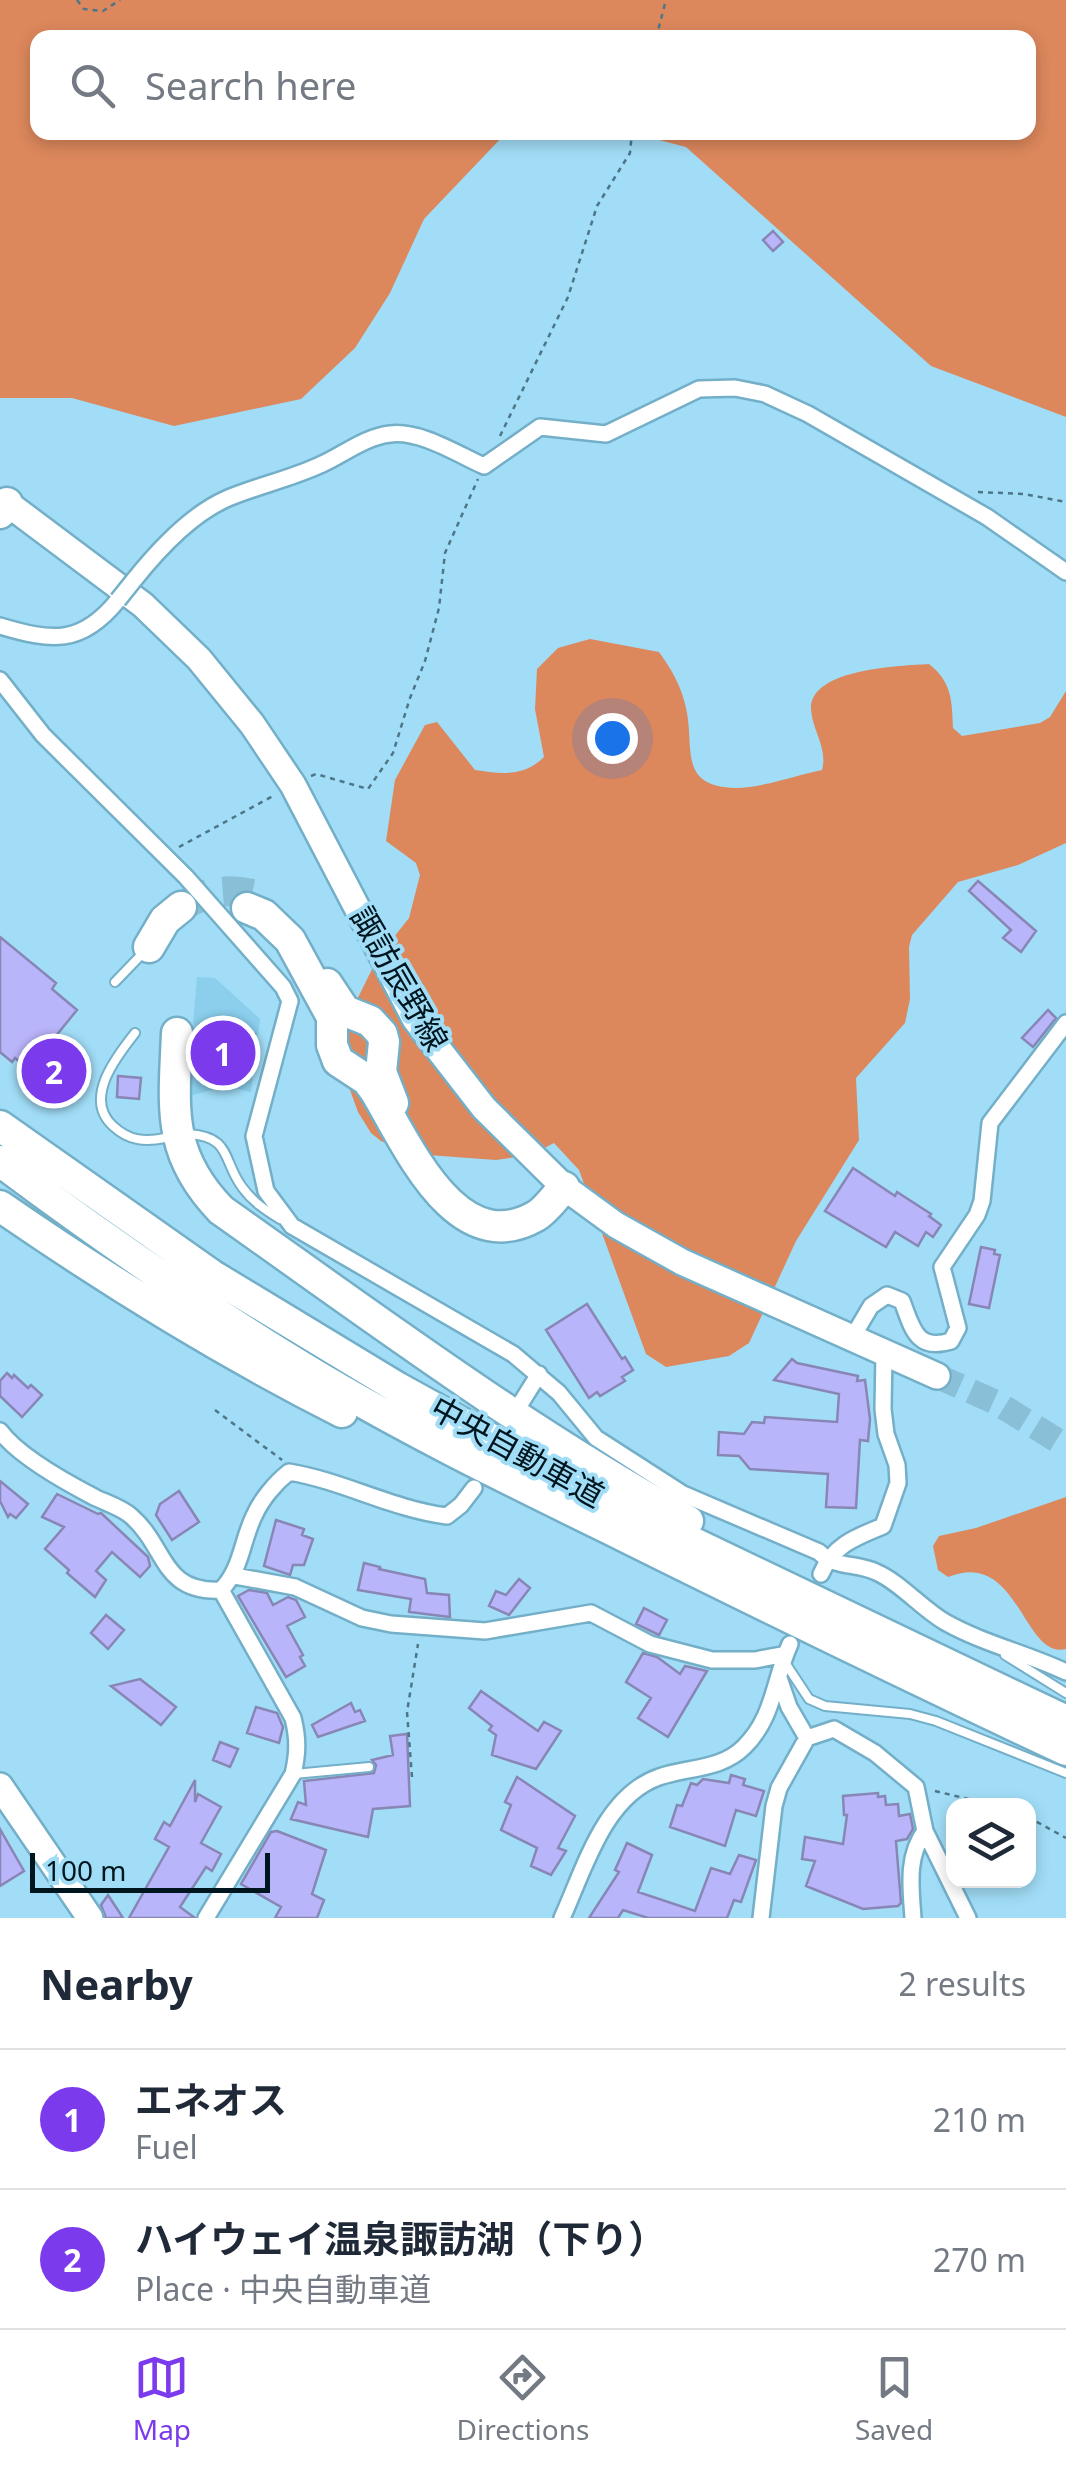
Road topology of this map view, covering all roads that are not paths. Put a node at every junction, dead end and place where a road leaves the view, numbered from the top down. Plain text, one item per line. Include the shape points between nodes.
1 (3, 508) edge
2 (1066, 572) edge
3 (0, 626) edge
4 (0, 680) edge
5 (185, 913) tunnel mouth
6 (149, 947) joint
7 (114, 982) dead end
8 (361, 1019) junction
9 (1066, 1023) edge
10 (135, 1033) dead end
11 (177, 1033) dead end
12 (334, 1036) junction
13 (381, 1058) junction
14 (352, 1070) junction
15 (0, 1126) edge
16 (189, 1134) dead end
17 (166, 1138) dead end
18 (0, 1161) edge
19 (428, 1178) junction
20 (564, 1187) junction
21 (0, 1206) edge
22 (292, 1226) junction
23 (852, 1338) junction
24 (884, 1353) junction
25 (539, 1374) junction
26 (937, 1376) tunnel mouth
27 (519, 1406) dead end
28 (0, 1431) edge
29 (486, 1481) junction
30 (824, 1567) junction
31 (235, 1576) junction
32 (221, 1590) junction
33 (994, 1646) junction
34 (787, 1653) junction
35 (1066, 1672) edge
36 (779, 1678) junction
37 (984, 1682) junction
38 (1066, 1693) edge
39 (1066, 1721) edge
40 (808, 1738) junction
41 (1066, 1750) edge
42 (369, 1767) dead end
43 (1066, 1773) edge
44 (293, 1774) junction
45 (0, 1786) edge
46 (925, 1831) junction
47 (90, 1918) edge
48 (206, 1918) edge
49 (562, 1918) edge
50 (761, 1918) edge
51 (914, 1918) edge
52 (968, 1918) edge

1 - 20 main road, 諏訪辰野線 via 142,605 252,724 293,786 415,1019 484,1108
2 - 3 street, bridge via 987,516 808,414 736,388 698,390 606,434 540,428 484,466 427,440 392,433 222,501 178,533 87,630 42,638
4 - 22 street via 43,735 267,966 290,1001 254,1136 266,1191
5 - 6 highway
6 - 7 lane
8 - 12 lane via 344,1023
8 - 12 highway via 337,1002 288,917 266,899 249,901 290,940 327,1006
8 - 13 highway via 382,1034
9 - 23 street via 990,1123 977,1216 942,1268 958,1328 950,1341 922,1342 902,1301 887,1295 871,1306
10 - 17 lane via 115,1058 100,1101 106,1120 123,1136
11 - 37 highway via 173,1113 182,1154 221,1210 600,1472 768,1566 977,1664
12 - 14 highway via 334,1054
13 - 14 lane via 368,1069
13 - 19 highway via 385,1086
14 - 19 highway via 375,1091
15 - 37 highway, 中央自動車道 via 213,1276 398,1388 585,1492
16 - 22 lane via 210,1136 224,1148 239,1184 258,1206
18 - 29 highway, 中央自動車道 via 92,1230
19 - 20 highway via 461,1214 487,1226 538,1216
20 - 23 main road, 諏訪辰野線 via 682,1262
21 - 29 highway via 273,1378
22 - 25 street
23 - 24 main road, 諏訪辰野線
24 - 26 main road, 諏訪辰野線
24 - 30 street via 882,1409 898,1482 883,1526 848,1540
25 - 27 street
25 - 30 street via 596,1438 683,1494 819,1552
28 - 32 street via 10,1445 131,1515 178,1581
29 - 31 street via 447,1516 289,1472 254,1515
29 - 41 highway, 中央自動車道
30 - 33 street via 876,1572 942,1620
31 - 32 street
31 - 34 street via 295,1588 362,1618 420,1628 485,1630 591,1613 650,1644 712,1660
32 - 44 street via 293,1718
33 - 35 street
33 - 38 lane
34 - 36 street
34 - 43 lane via 809,1699 825,1706 936,1721
36 - 40 street
36 - 49 street via 774,1702 746,1746 726,1762 659,1777 627,1795 604,1827
37 - 39 highway, 中央自動車道
40 - 46 street via 834,1729 874,1752 916,1787
40 - 50 street via 774,1806
42 - 44 lane
44 - 48 street
45 - 47 main road
46 - 51 street via 910,1868
46 - 52 street

